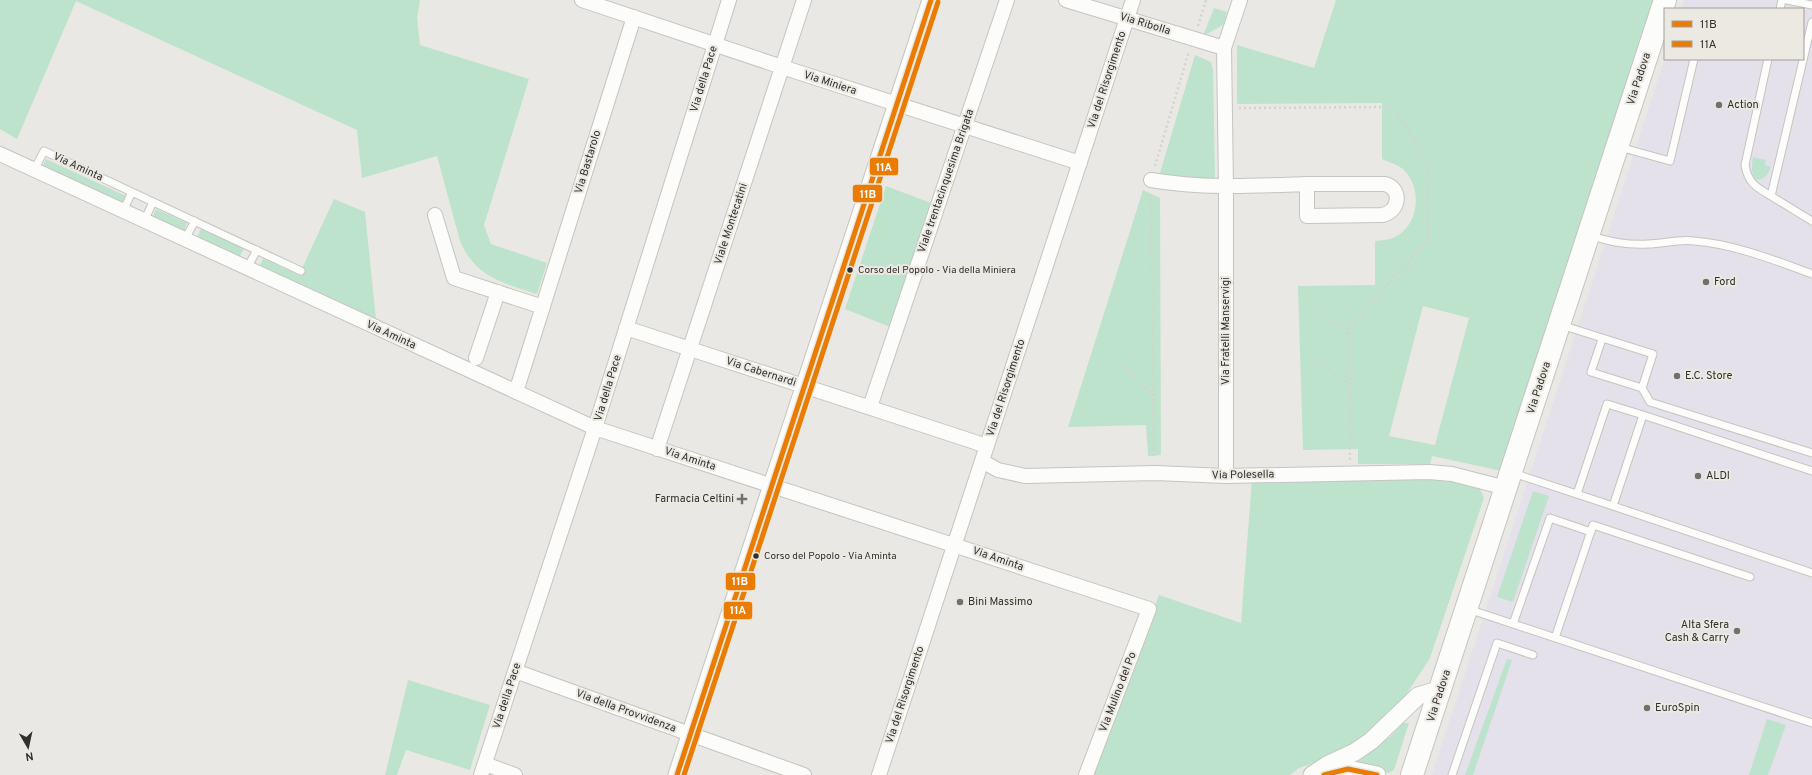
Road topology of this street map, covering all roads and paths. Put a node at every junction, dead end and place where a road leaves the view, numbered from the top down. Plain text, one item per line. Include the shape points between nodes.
1 (582, 0) edge
2 (729, 0) edge
3 (804, 0) edge
4 (931, 0) edge
5 (1007, 0) edge
6 (1066, 0) edge
7 (1133, 0) edge
8 (1206, 0) edge
9 (1240, 0) edge
10 (1787, 0) edge
11 (1812, 5) edge
12 (1664, 6) edge
13 (634, 17) junction
14 (1127, 18) junction
15 (1812, 22) edge
16 (1193, 39) junction
17 (715, 45) junction
18 (1224, 48) junction
19 (1804, 56) edge
20 (1694, 60) edge
21 (1768, 60) edge
22 (1803, 60) edge
23 (782, 67) junction
24 (897, 104) junction
25 (1225, 108) junction
26 (965, 126) junction
27 (1618, 144) junction
28 (0, 154) edge
29 (1080, 163) junction
30 (34, 170) junction
31 (1151, 180) junction
32 (1307, 184) junction
33 (1226, 187) junction
34 (132, 192) junction
35 (1771, 196) junction
36 (153, 202) junction
37 (123, 211) junction
38 (435, 215) dead end
39 (144, 221) junction
40 (195, 221) junction
41 (1812, 221) edge
42 (1588, 235) junction
43 (185, 240) junction
44 (257, 250) junction
45 (248, 268) junction
46 (301, 271) dead end
47 (1812, 274) edge
48 (498, 292) junction
49 (543, 307) junction
50 (1319, 310) dead end
51 (1559, 324) junction
52 (626, 328) junction
53 (1349, 334) junction
54 (1602, 338) junction
55 (690, 349) junction
56 (476, 358) dead end
57 (1320, 363) dead end
58 (1120, 364) dead end
59 (1349, 384) junction
60 (805, 386) junction
61 (1642, 388) junction
62 (516, 392) junction
63 (1154, 394) junction
64 (870, 408) junction
65 (1643, 415) junction
66 (595, 428) junction
67 (987, 446) junction
68 (657, 449) junction
69 (1812, 453) edge
70 (982, 461) junction
71 (1812, 471) edge
72 (1155, 473) junction
73 (1350, 473) junction
74 (1226, 476) junction
75 (1508, 480) junction
76 (773, 485) junction
77 (1577, 494) junction
78 (1613, 506) junction
79 (1591, 532) junction
80 (955, 544) junction
81 (1812, 573) edge
82 (1750, 577) dead end
83 (1149, 609) joint
84 (1467, 609) junction
85 (1513, 624) junction
86 (1555, 638) junction
87 (1533, 655) dead end
88 (515, 671) junction
89 (1441, 689) junction
90 (1812, 723) edge
91 (691, 734) junction
92 (483, 770) edge
93 (515, 775) edge
94 (678, 775) edge
95 (804, 775) edge
96 (879, 775) edge
97 (1086, 775) edge
98 (1312, 775) edge
99 (1324, 775) edge
100 (1377, 775) edge
101 (1412, 775) edge
102 (1452, 775) edge

1 - 13 street, Via Miniera
2 - 17 street, Via della Pace
3 - 23 street, Viale Montecatini
4 - 24 street
5 - 26 street, Viale trentacinquesima Brigata
6 - 14 street, Via Ribolla
7 - 14 street, Via del Risorgimento
8 - 16 path
9 - 18 street, Via Fratelli Manservigi
10 - 11 lane
12 - 27 main road, Via Padova
13 - 17 street, Via Miniera
13 - 49 street, Via Bastarolo
14 - 16 street, Via Ribolla
14 - 29 street, Via del Risorgimento
15 - 19 lane
16 - 18 street, Via Ribolla
16 - 31 path
17 - 23 street, Via Miniera
17 - 52 street, Via della Pace
18 - 25 street, Via Fratelli Manservigi
20 - 27 lane via 1670,161 1622,148
21 - 35 lane via 1745,164 1747,177 1757,188
22 - 35 lane
23 - 24 street, Via Miniera
23 - 55 street, Viale Montecatini
24 - 26 street, Via Miniera
24 - 60 street
25 - 33 street, Via Fratelli Manservigi
25 - 53 path via 1393,108 1427,161 1428,240 1349,327
26 - 29 street, Via Miniera
26 - 64 street, Viale trentacinquesima Brigata
27 - 42 main road, Via Padova
28 - 30 street, Via Aminta
29 - 67 street, Via del Risorgimento
30 - 34 lane, Via Aminta via 44,151
30 - 37 street, Via Aminta
31 - 33 street
31 - 63 path
32 - 32 street via 1307,216 1382,215 1392,212 1397,204 1396,192 1390,185
32 - 33 street
33 - 74 street, Via Fratelli Manservigi
34 - 36 lane, Via Aminta
34 - 37 lane
35 - 41 lane
36 - 39 lane
36 - 40 lane, Via Aminta
37 - 39 street, Via Aminta
38 - 48 street via 454,278
39 - 43 street, Via Aminta
40 - 43 lane
40 - 44 lane, Via Aminta
42 - 47 lane via 1618,244 1691,240 1705,242 1779,262
42 - 51 main road, Via Padova
43 - 45 street, Via Aminta
44 - 45 lane
44 - 46 lane, Via Aminta
45 - 62 street, Via Aminta
48 - 49 street
48 - 56 street
49 - 62 street, Via Bastarolo
50 - 53 path
51 - 54 lane
51 - 75 main road, Via Padova
52 - 55 street, Via Cabernardi
52 - 66 street, Via della Pace
53 - 59 path
54 - 61 lane via 1591,372
54 - 61 lane via 1653,354
55 - 60 street, Via Cabernardi
55 - 68 street, Viale Montecatini
57 - 59 path
58 - 63 path
59 - 73 path
60 - 64 street, Via Cabernardi
60 - 76 street
61 - 69 lane via 1650,402
62 - 66 street, Via Aminta
63 - 72 path
64 - 67 street, Via Cabernardi
65 - 71 lane
65 - 77 lane via 1607,404
65 - 78 lane
66 - 68 street, Via Aminta
66 - 88 street, Via della Pace
67 - 70 street, Via del Risorgimento
68 - 76 street, Via Aminta
70 - 72 street, Via Polesella via 998,470 1025,476
70 - 80 street, Via del Risorgimento
72 - 74 street, Via Polesella
73 - 74 street, Via Polesella
73 - 75 street, Via Polesella via 1429,472
75 - 77 lane via 1561,488
75 - 84 main road, Via Padova
76 - 80 street, Via Aminta
76 - 91 street
77 - 78 lane
78 - 81 lane
79 - 82 lane via 1593,525
79 - 85 lane via 1550,518
79 - 86 lane
80 - 83 street, Via Aminta
80 - 96 street, Via del Risorgimento
83 - 97 street, Via Mulino del Po
84 - 85 lane
84 - 89 main road, Via Padova
85 - 86 lane
86 - 90 lane
87 - 102 lane via 1497,643
88 - 91 street, Via della Provvidenza
88 - 92 street, Via della Pace
89 - 98 street via 1418,696 1371,741
89 - 101 main road, Via Padova
91 - 94 street
91 - 95 street, Via della Provvidenza
92 - 93 street
99 - 100 street via 1348,769

